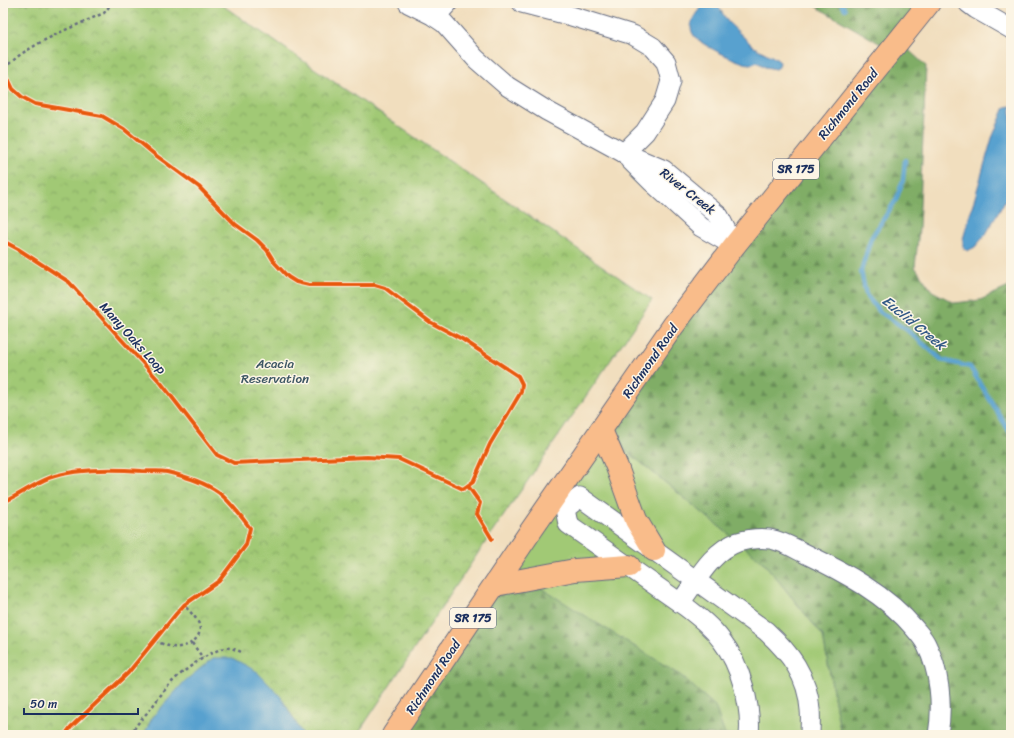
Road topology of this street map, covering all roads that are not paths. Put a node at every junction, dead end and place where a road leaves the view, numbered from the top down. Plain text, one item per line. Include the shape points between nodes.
1 (408, 3) edge
2 (448, 3) edge
3 (522, 3) edge
4 (929, 3) edge
5 (968, 3) edge
6 (435, 17) junction
7 (1011, 29) edge
8 (624, 154) junction
9 (734, 246) junction
10 (601, 430) junction
11 (654, 550) junction
12 (629, 566) junction
13 (697, 581) junction
14 (495, 585) junction
15 (680, 603) junction
16 (393, 735) edge
17 (749, 735) edge
18 (810, 735) edge
19 (938, 735) edge

1 - 6 street, River Creek
2 - 6 street
3 - 8 street via 633,36 653,47 666,62 671,81 665,101 645,132
4 - 9 main road, Richmond Road / SR 175
5 - 7 street
6 - 8 street, River Creek via 444,23 476,59 508,86
8 - 9 street, River Creek via 664,170 719,216
9 - 10 main road, Richmond Road / SR 175 via 673,326
10 - 11 main road via 636,520
10 - 14 main road, Richmond Road / SR 175
11 - 12 street via 580,497 565,509 568,524
11 - 13 street
12 - 14 main road via 575,570
12 - 15 street
13 - 15 street
13 - 18 street via 766,631 792,658 807,691
13 - 19 street via 711,561 723,550 738,542 757,538 771,539 823,561 877,594 909,622 925,642 935,663 940,690
14 - 16 main road, Richmond Road / SR 175
15 - 17 street via 723,641 734,661 748,705

